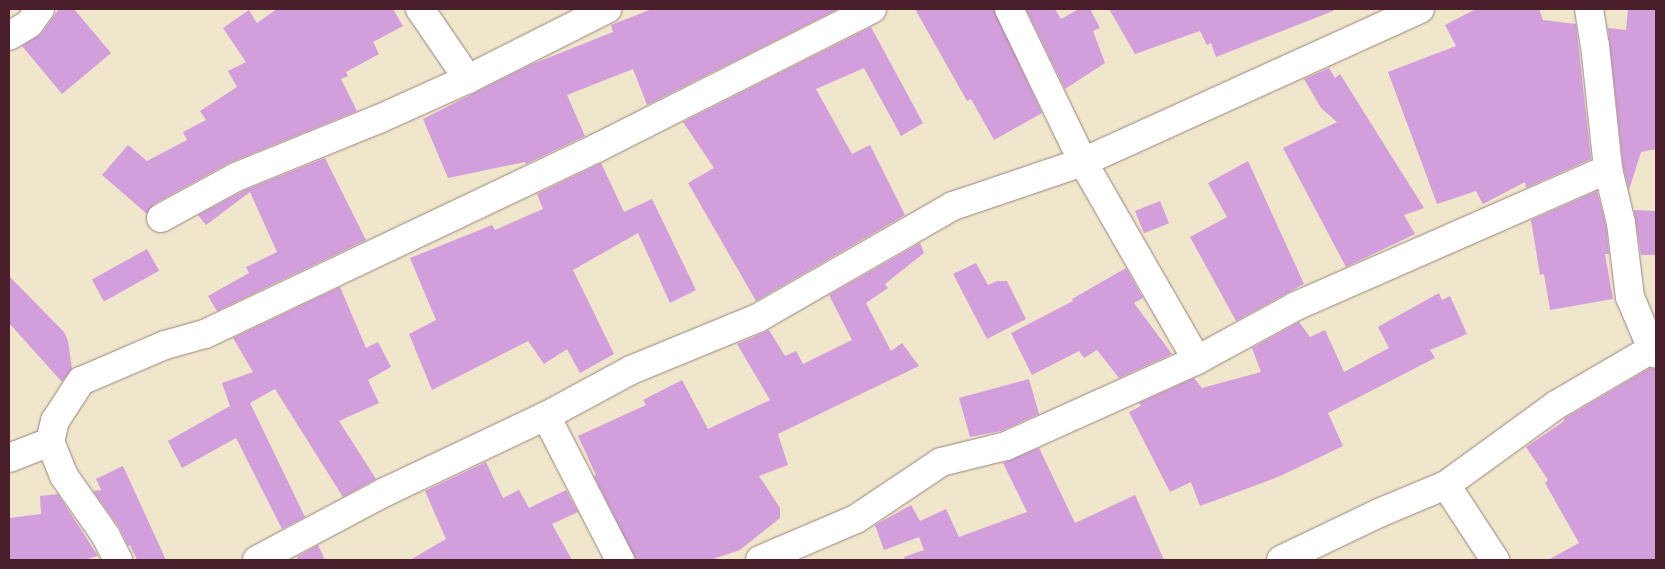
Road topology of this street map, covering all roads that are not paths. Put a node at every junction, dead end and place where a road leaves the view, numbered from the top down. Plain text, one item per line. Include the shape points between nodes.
1 (40, 9) edge
2 (420, 9) edge
3 (607, 9) edge
4 (872, 9) edge
5 (1009, 9) edge
6 (1420, 9) edge
7 (1589, 9) edge
8 (9, 36) edge
9 (468, 79) junction
10 (1083, 162) junction
11 (1608, 169) junction
12 (161, 218) dead end
13 (1654, 351) edge
14 (1198, 360) junction
15 (546, 416) junction
16 (50, 442) junction
17 (9, 458) edge
18 (1446, 485) junction
19 (118, 560) edge
20 (257, 560) edge
21 (620, 560) edge
22 (760, 560) edge
23 (1281, 560) edge
24 (1495, 560) edge

1 - 8 street via 29,24
2 - 9 street
3 - 9 street
4 - 16 street via 597,148 205,334 165,345 81,381 54,421
5 - 10 street
6 - 10 street
7 - 11 street
9 - 12 street via 236,177
10 - 14 street
10 - 15 street via 953,206 758,318 631,370
11 - 13 street via 1621,223 1630,297
11 - 14 street via 1296,306
13 - 18 street via 1556,405
14 - 22 street via 1006,446 940,462 856,518
15 - 20 street via 385,492
15 - 21 street
16 - 17 street
16 - 19 street via 64,476 106,536
18 - 23 street
18 - 24 street

